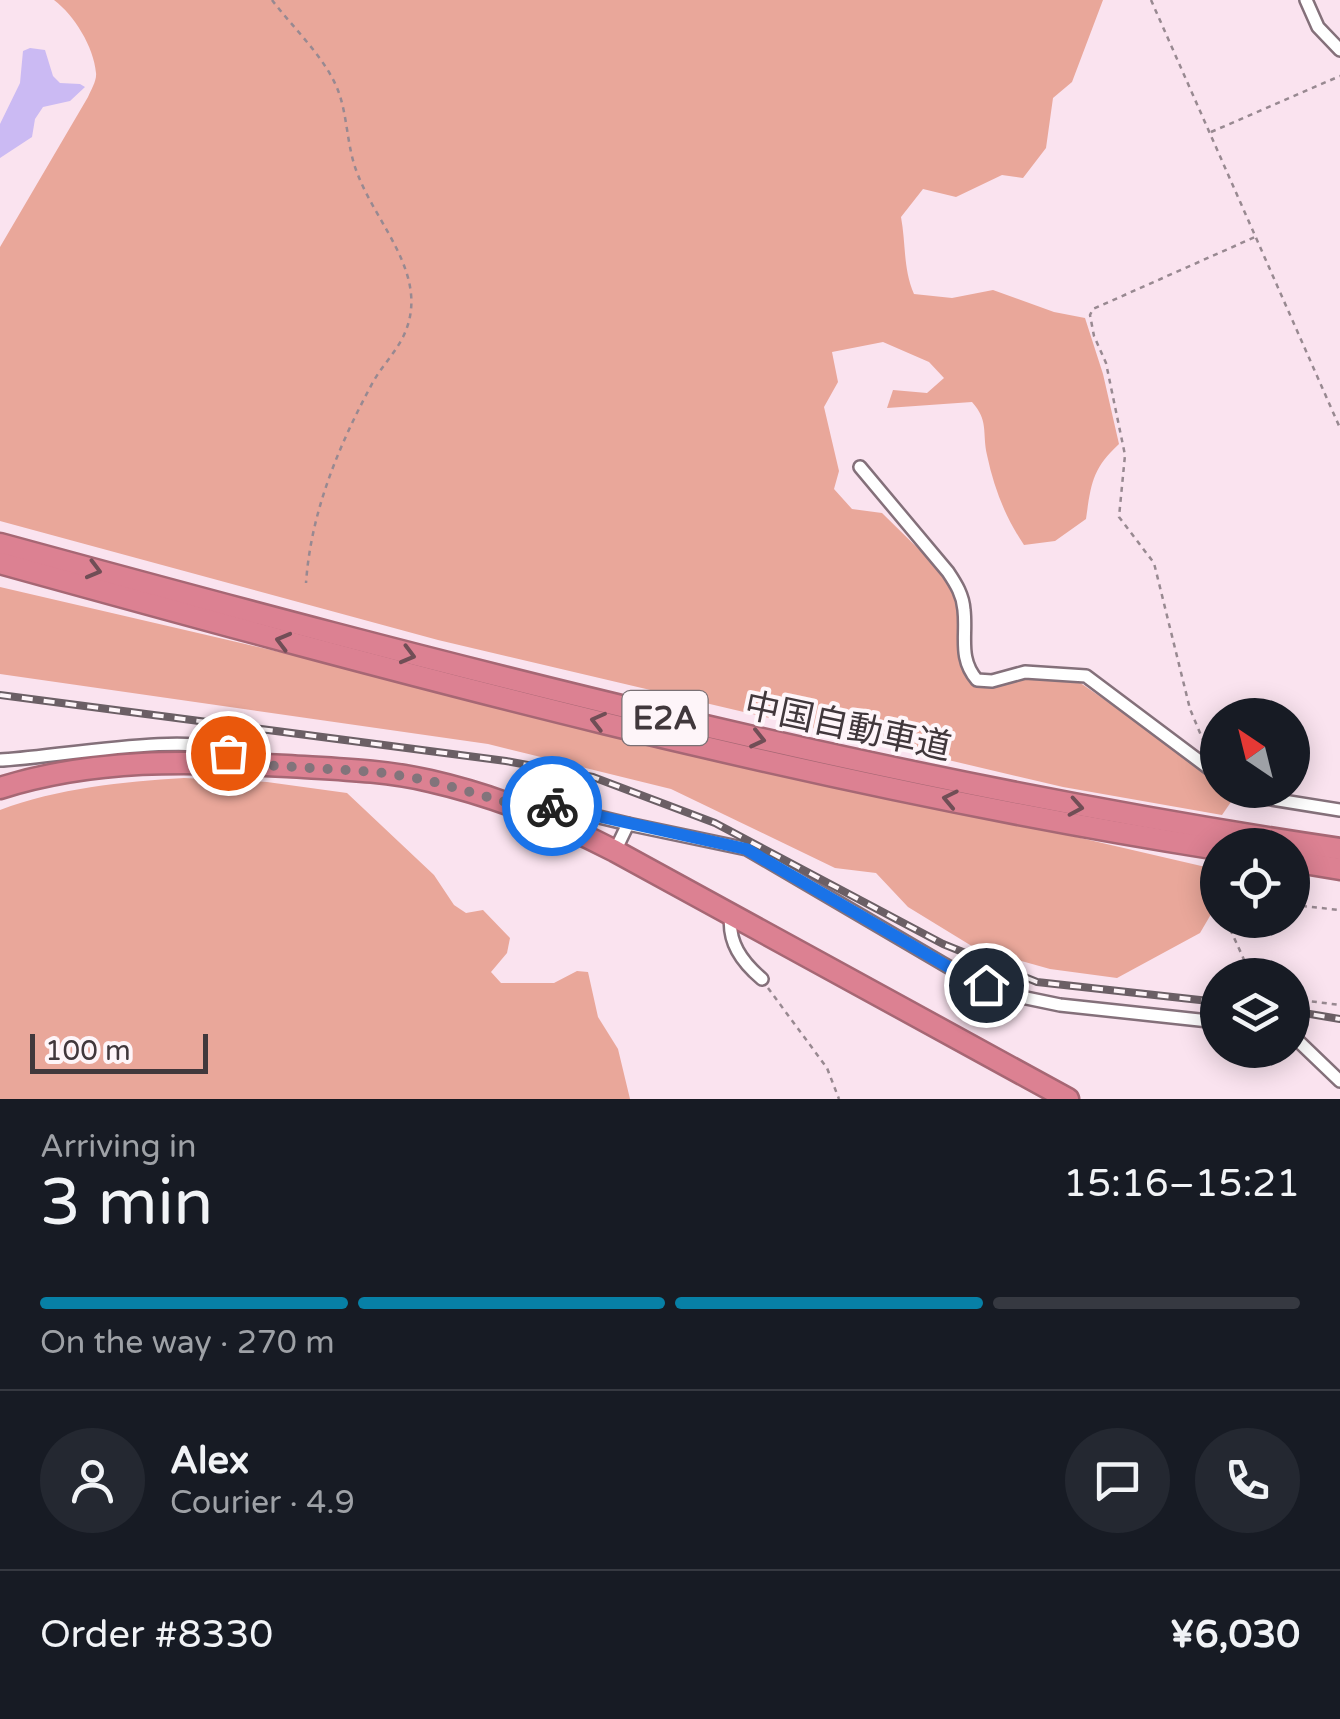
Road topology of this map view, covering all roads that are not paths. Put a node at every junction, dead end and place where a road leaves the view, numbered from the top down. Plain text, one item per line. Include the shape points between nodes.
1 (1306, 0) edge
2 (1340, 50) edge
3 (860, 467) dead end
4 (0, 544) edge
5 (0, 563) edge
6 (0, 760) edge
7 (1200, 761) edge
8 (230, 763) junction
9 (0, 788) edge
10 (513, 804) junction
11 (1310, 805) edge
12 (1340, 810) edge
13 (628, 824) junction
14 (1200, 846) edge
15 (1340, 849) edge
16 (615, 851) junction
17 (1310, 864) edge
18 (1340, 869) edge
19 (731, 914) junction
20 (762, 979) road end
21 (1200, 1020) edge
22 (1310, 1053) edge
23 (1340, 1081) edge
24 (1068, 1099) edge

1 - 2 street
3 - 7 street via 960,591 965,660 978,680 1026,672 1086,676
4 -> 15 highway, 中国自動車道 / E2A via 659,717 1046,802
14 -> 5 highway, 中国自動車道 / E2A via 1054,821 632,729
6 - 8 street via 209,745 228,753
8 - 9 highway via 115,765
8 - 10 highway via 377,772
10 - 13 street via 537,802
10 - 16 highway
11 - 12 street
13 - 16 street
13 - 21 street via 746,849 964,976 1008,994
16 - 19 highway
17 - 18 highway
19 - 20 street via 734,945
19 - 24 highway
22 - 23 street

